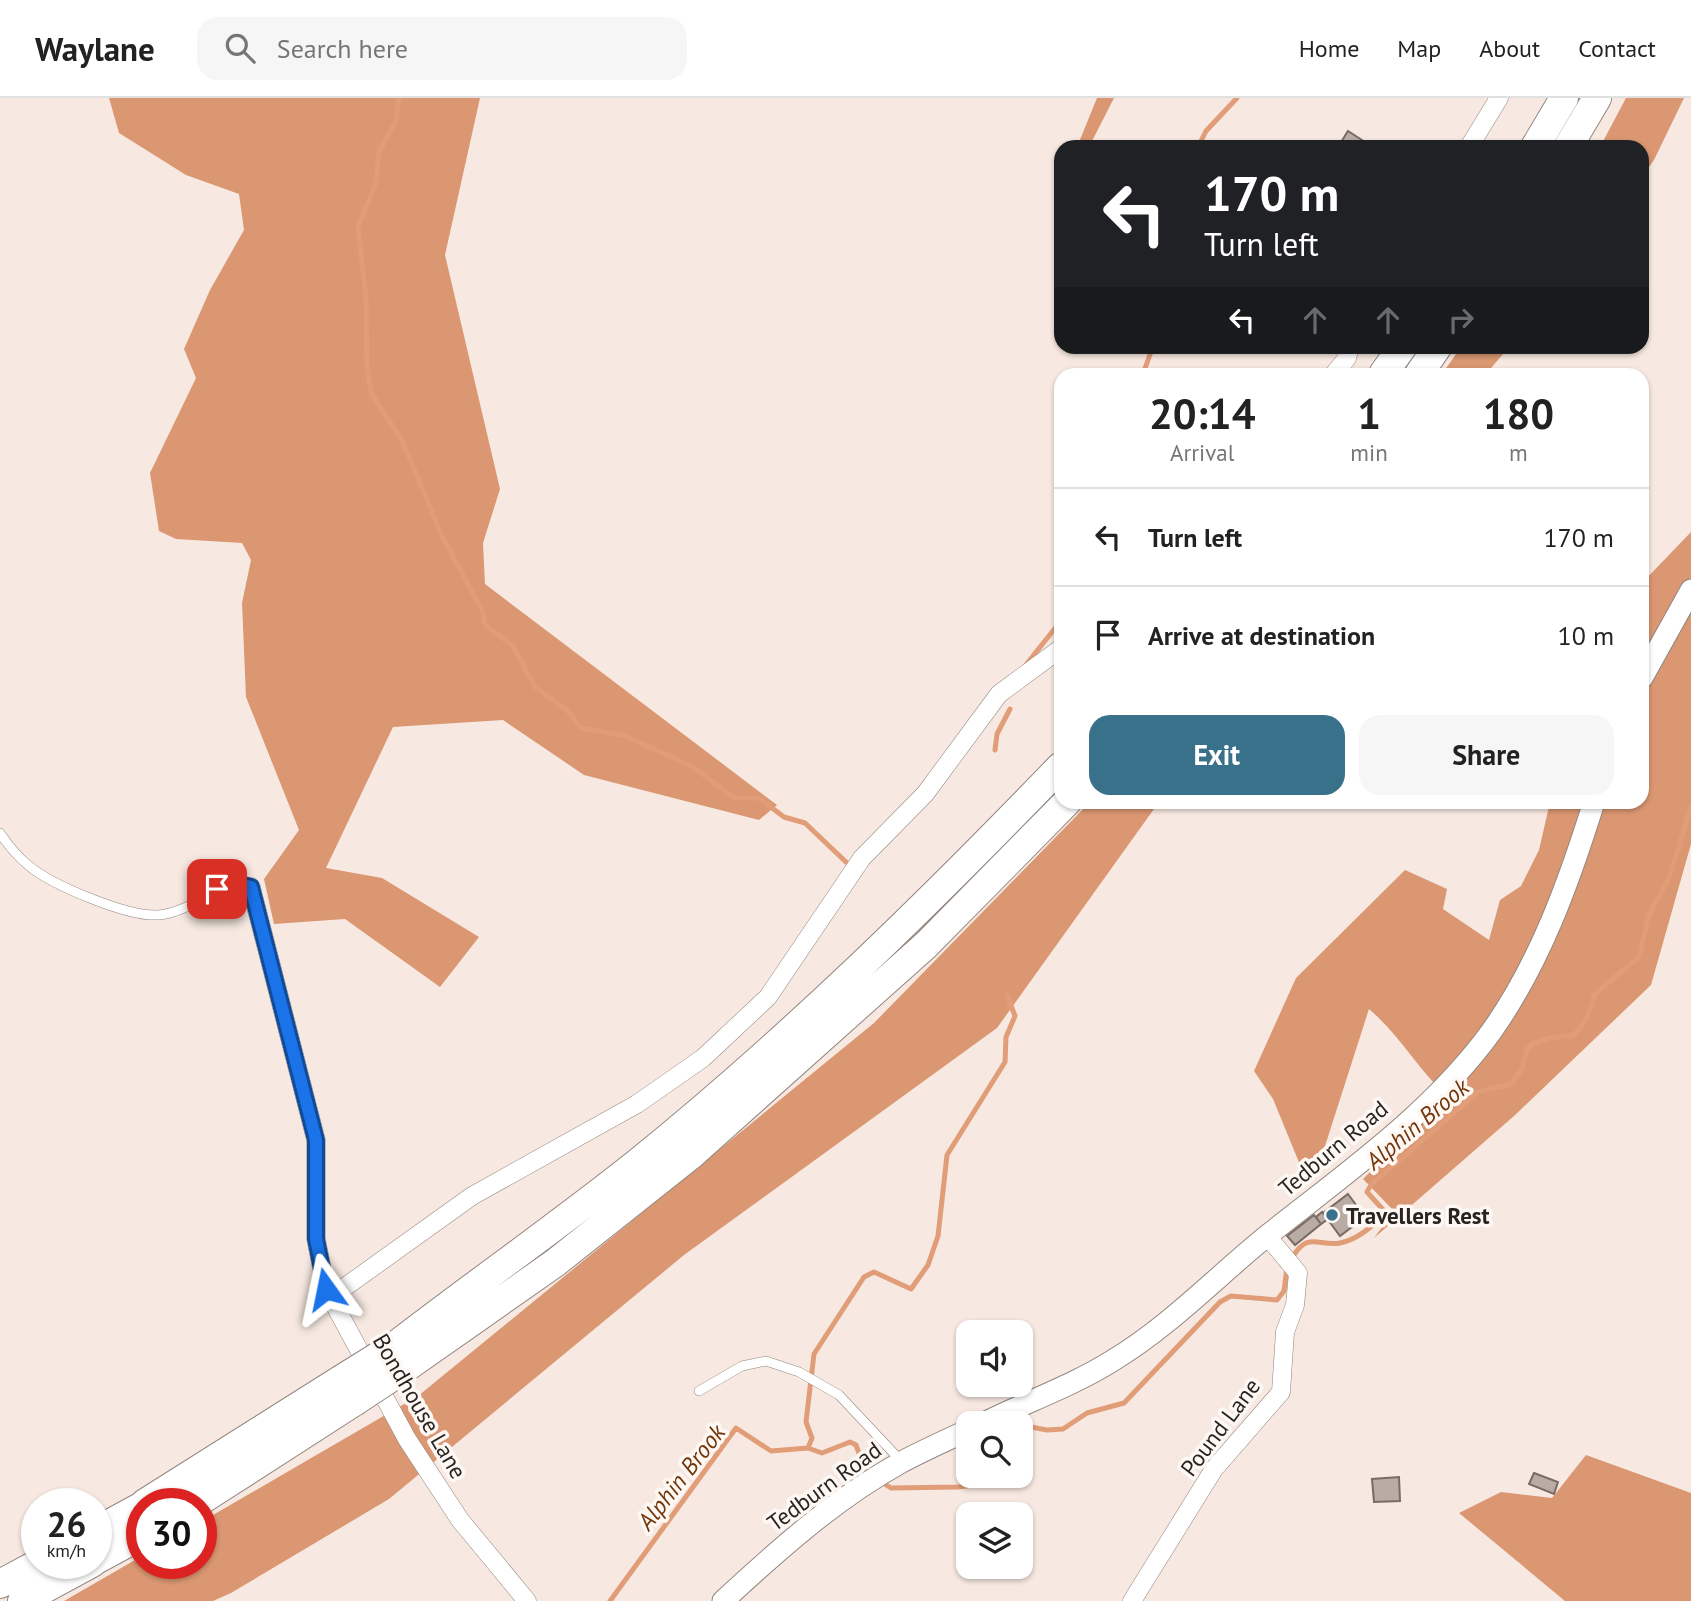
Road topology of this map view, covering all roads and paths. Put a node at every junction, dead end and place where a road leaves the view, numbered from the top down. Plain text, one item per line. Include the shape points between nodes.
1 (1499, 98) edge
2 (1564, 98) edge
3 (1597, 98) edge
4 (1473, 140) edge
5 (1539, 140) edge
6 (1572, 140) edge
7 (1691, 590) edge
8 (1054, 653) edge
9 (1649, 665) edge
10 (1054, 773) edge
11 (1060, 809) edge
12 (1592, 809) edge
13 (0, 833) edge
14 (251, 887) joint
15 (1267, 1236) junction
16 (331, 1297) junction
17 (400, 1357) junction
18 (347, 1391) junction
19 (699, 1391) dead end
20 (1009, 1411) edge
21 (956, 1436) edge
22 (894, 1467) junction
23 (173, 1488) edge
24 (217, 1488) edge
25 (21, 1573) edge
26 (63, 1579) edge
27 (0, 1584) edge
28 (22, 1601) edge
29 (527, 1601) edge
30 (723, 1601) edge
31 (1132, 1601) edge

1 - 4 street
2 - 5 highway
3 - 6 highway
7 - 9 street
8 - 16 street via 999,694 925,794 862,858 768,997 703,1058 637,1104 472,1196
10 - 17 highway via 891,938 780,1041
11 - 17 highway via 926,945 691,1155 555,1263
12 - 15 street, Tedburn Road via 1541,946 1490,1033 1399,1129
13 - 14 lane via 30,868 138,914 179,910 231,882
14 - 16 street, Bondhouse Lane via 316,1140 316,1239
15 - 20 street, Tedburn Road via 1152,1334 1111,1362
15 - 31 street, Pound Lane via 1298,1273 1295,1305 1285,1332 1281,1392 1214,1469
16 - 29 street, Bondhouse Lane via 407,1439 460,1520
17 - 18 highway, bridge
18 - 23 highway
18 - 24 highway
19 - 22 lane via 741,1366 766,1361 791,1370 839,1395
21 - 22 street, Tedburn Road
22 - 30 street, Tedburn Road via 808,1527
25 - 27 highway
26 - 28 highway

